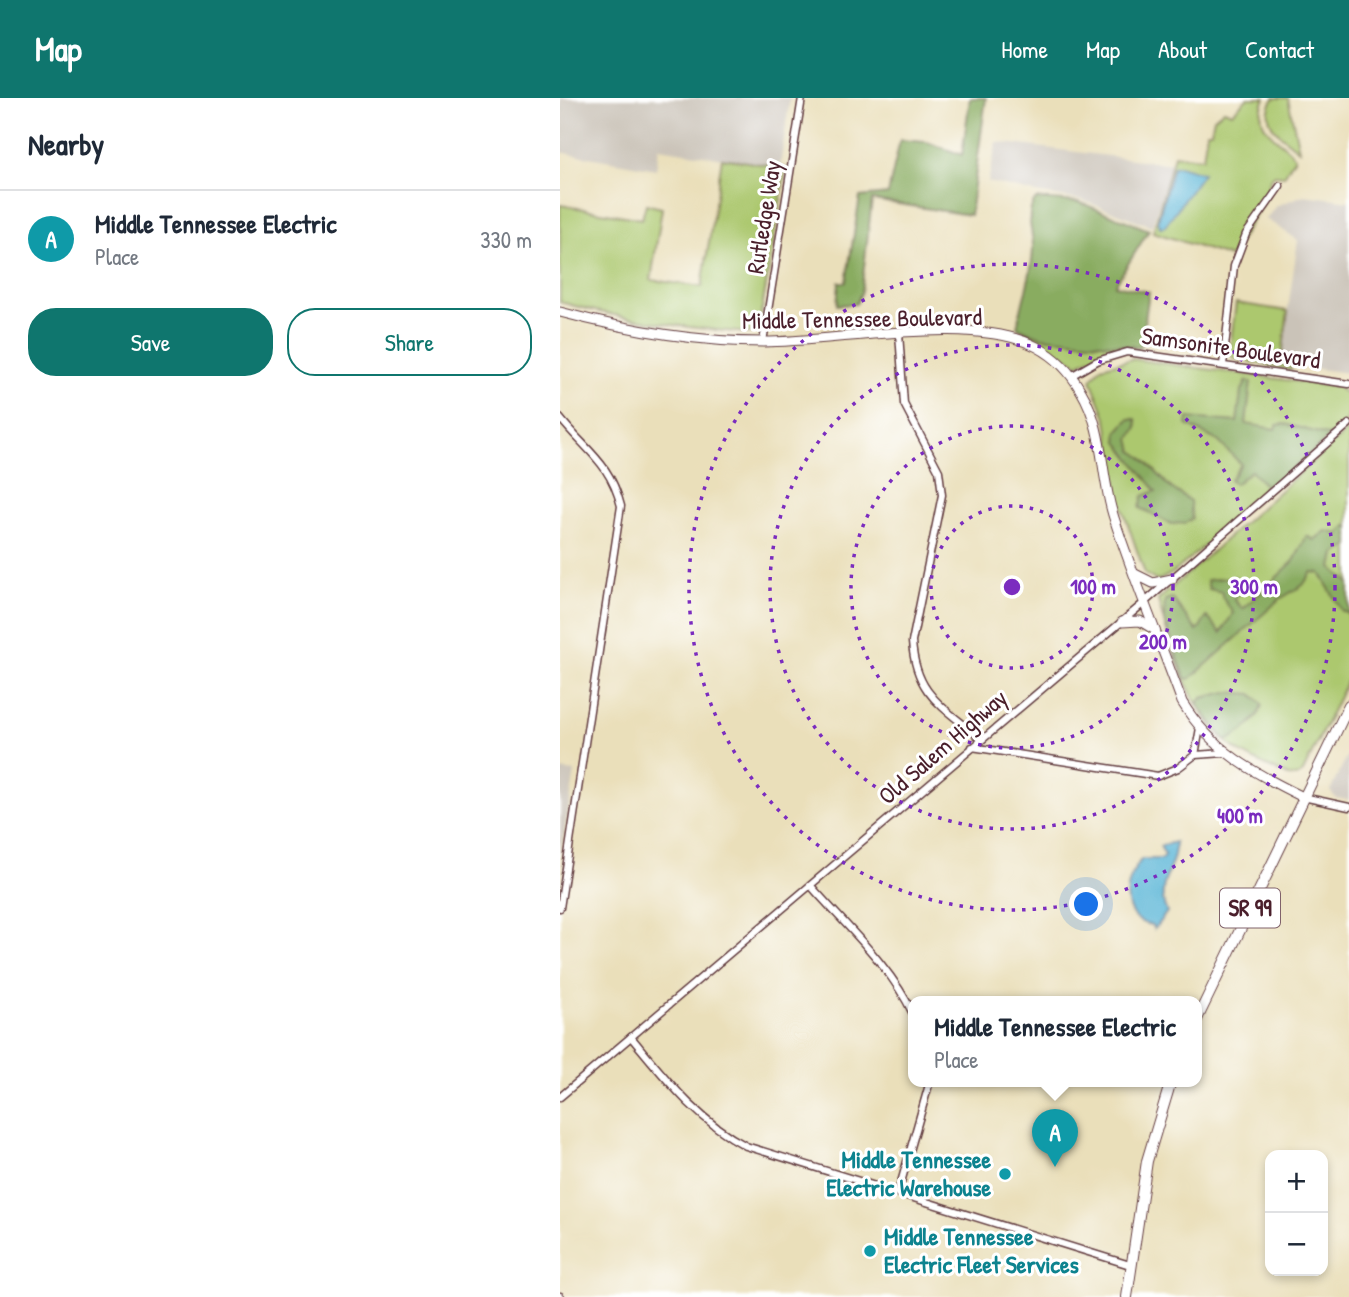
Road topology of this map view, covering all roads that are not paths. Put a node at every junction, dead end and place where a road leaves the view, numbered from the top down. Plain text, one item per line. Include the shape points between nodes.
1 (803, 98) edge
2 (1280, 186) dead end
3 (560, 312) edge
4 (899, 332) junction
5 (763, 342) junction
6 (1223, 365) junction
7 (1071, 376) junction
8 (1349, 384) edge
9 (560, 418) edge
10 (1349, 424) edge
11 (1134, 573) junction
12 (1172, 579) junction
13 (1145, 602) junction
14 (1122, 622) junction
15 (1155, 629) junction
16 (1349, 705) edge
17 (1200, 728) junction
18 (981, 739) junction
19 (972, 747) junction
20 (1225, 753) junction
21 (1195, 755) junction
22 (1303, 797) junction
23 (1349, 807) edge
24 (811, 886) junction
25 (560, 908) edge
26 (908, 1006) edge
27 (1202, 1009) edge
28 (631, 1037) junction
29 (928, 1087) edge
30 (1169, 1087) edge
31 (560, 1097) edge
32 (898, 1193) junction
33 (1129, 1265) junction
34 (1127, 1297) edge

1 - 5 street, Rutledge Way
2 - 6 street via 1247,234 1234,266
3 - 5 main road, Middle Tennessee Boulevard via 669,336
4 - 5 main road, Middle Tennessee Boulevard
4 - 7 main road, Middle Tennessee Boulevard via 1013,338 1056,359
4 - 18 street via 904,404 939,471 942,495 912,642 914,666 929,693
6 - 7 street, Samsonite Boulevard via 1127,352 1097,361
6 - 8 street, Samsonite Boulevard
7 - 11 main road, Middle Tennessee Boulevard via 1093,413 1111,508
9 - 25 street via 603,463 615,481 621,506
10 - 12 street, Old Salem Highway
11 - 12 main road via 1153,583
11 - 13 main road, Middle Tennessee Boulevard
12 - 13 street, Old Salem Highway
13 - 14 street, Old Salem Highway
13 - 15 main road, Middle Tennessee Boulevard
14 - 15 main road via 1140,621
14 - 18 street, Old Salem Highway
15 - 17 main road, Middle Tennessee Boulevard via 1182,702
16 - 22 main road, SR 99
17 - 20 main road, Middle Tennessee Boulevard
17 - 21 street
18 - 19 street, Old Salem Highway
19 - 21 street via 1158,776
19 - 24 street, Old Salem Highway
20 - 21 street
20 - 22 main road, Middle Tennessee Boulevard
22 - 23 street
22 - 27 main road, SR 99
24 - 26 street via 886,972
24 - 28 street, Old Salem Highway
28 - 31 street, Old Salem Highway
28 - 32 street via 718,1131 746,1146
29 - 32 street
30 - 33 main road via 1147,1161
32 - 33 street
33 - 34 main road

